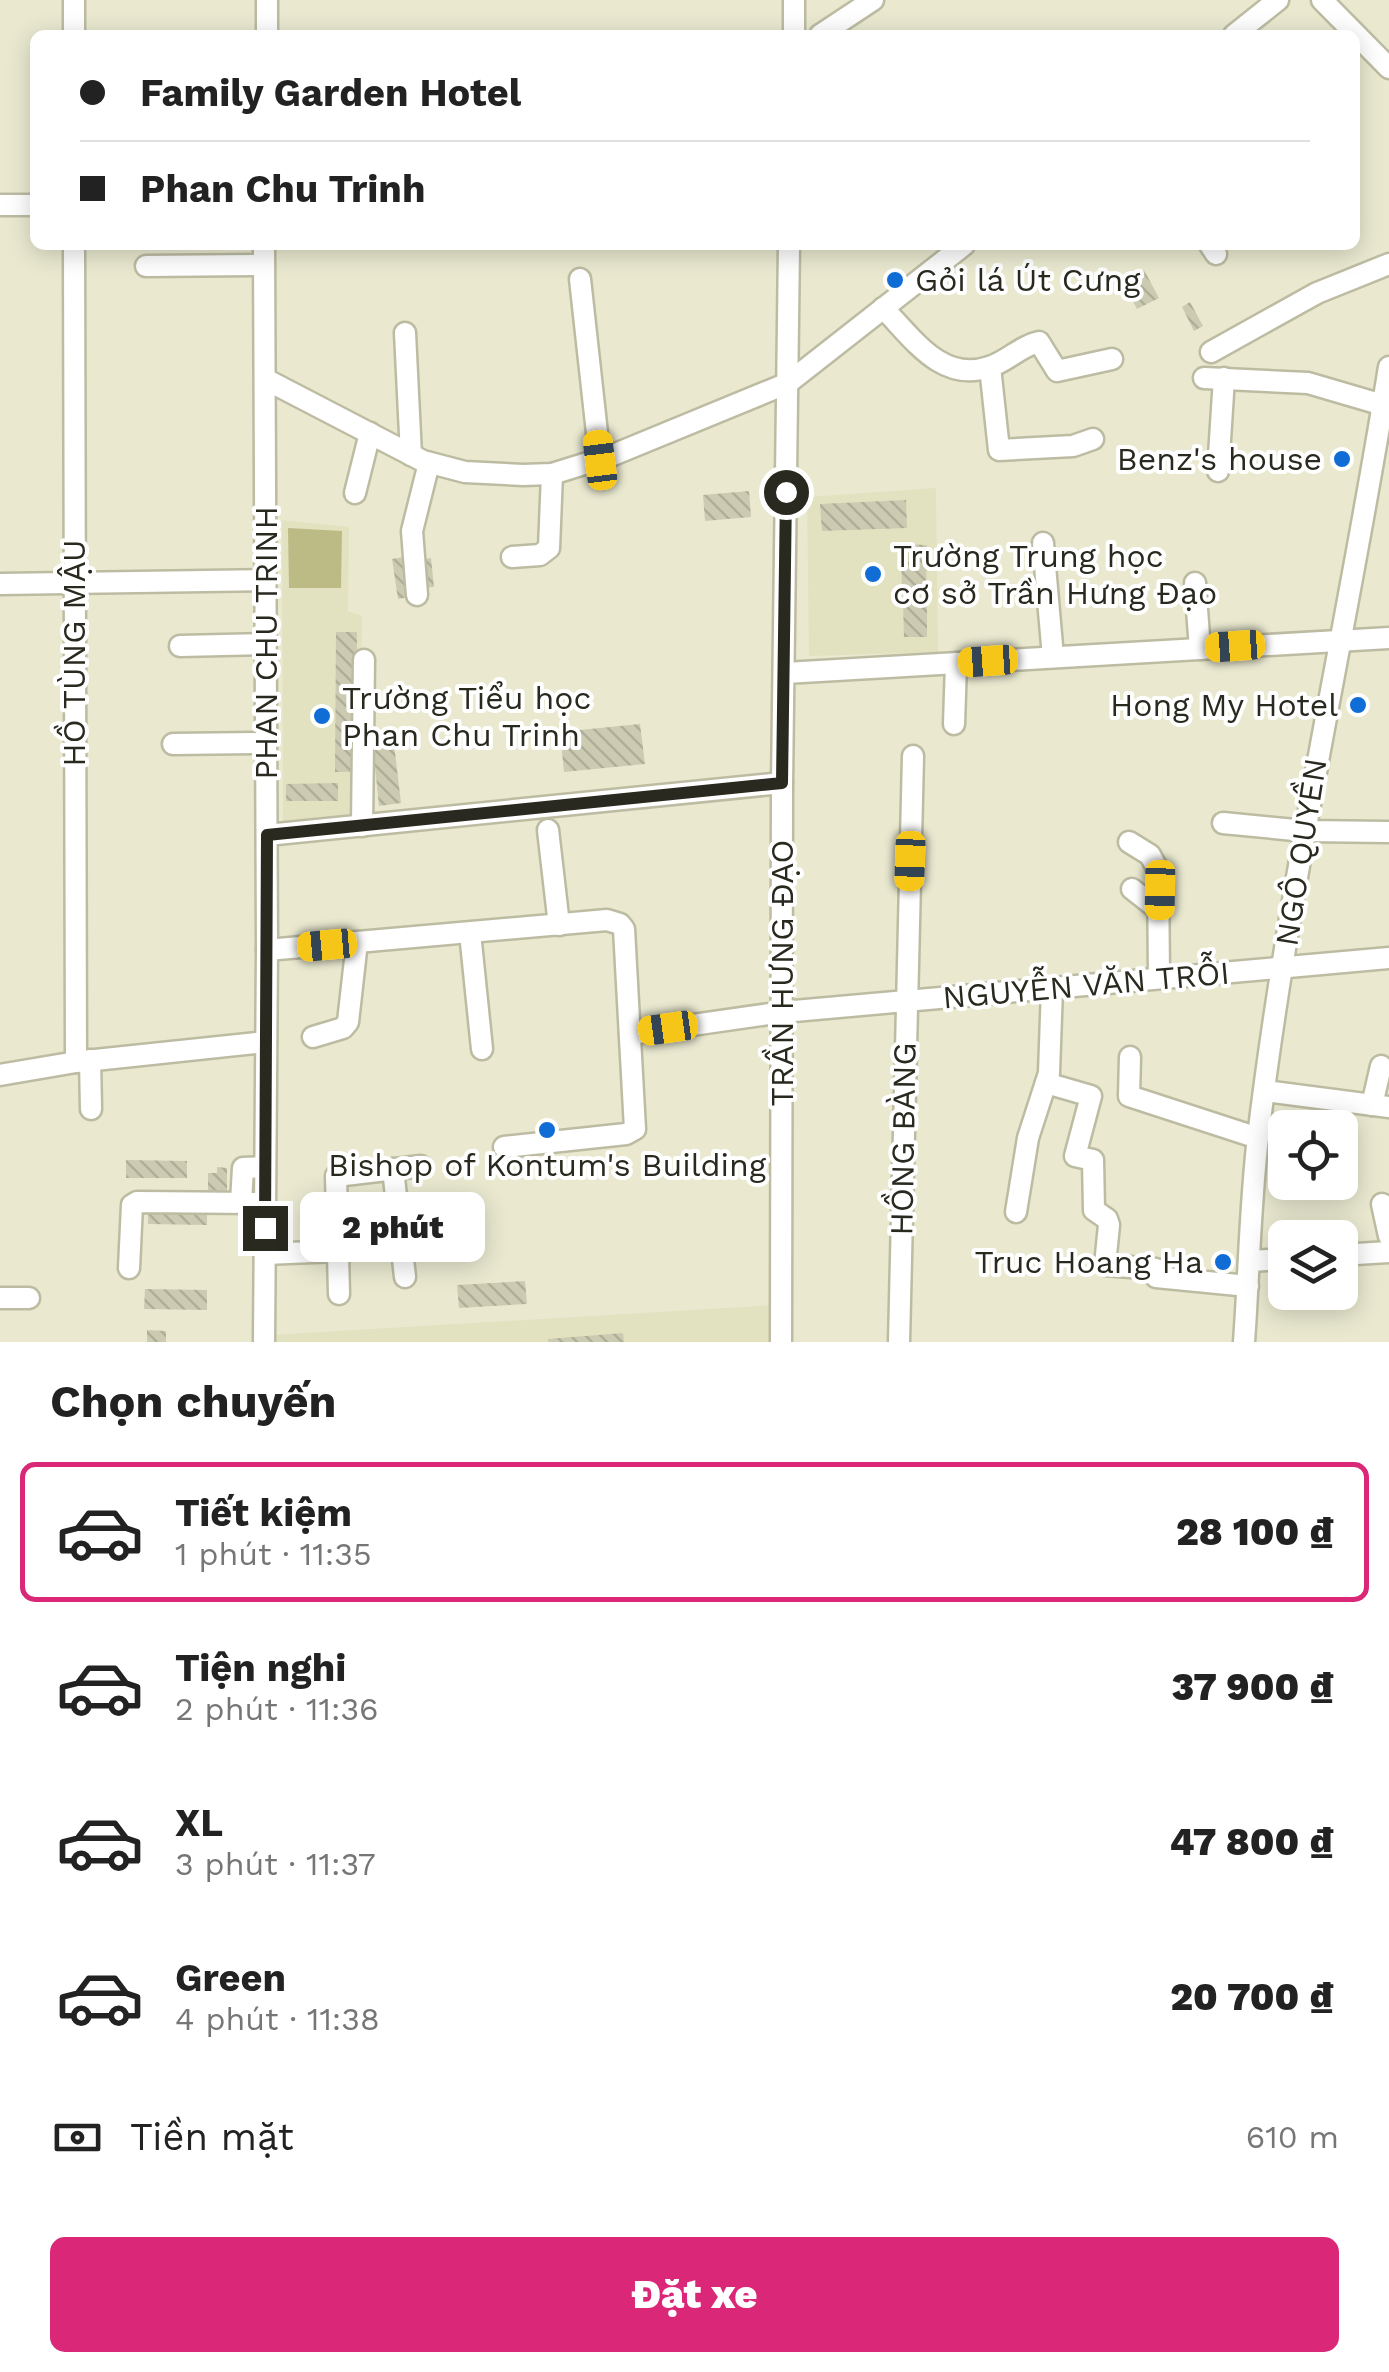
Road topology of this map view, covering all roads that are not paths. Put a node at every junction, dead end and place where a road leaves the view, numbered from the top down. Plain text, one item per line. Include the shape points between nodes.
1 (74, 0) edge
2 (267, 0) edge
3 (794, 0) edge
4 (872, 0) edge
5 (1278, 0) edge
6 (1322, 0) edge
7 (74, 30) edge
8 (267, 30) edge
9 (794, 30) edge
10 (827, 30) edge
11 (1240, 30) edge
12 (1347, 30) edge
13 (1360, 46) edge
14 (1389, 68) edge
15 (0, 205) edge
16 (30, 205) edge
17 (74, 250) edge
18 (789, 250) edge
19 (958, 250) edge
20 (264, 255) edge
21 (1389, 264) edge
22 (146, 266) dead end
23 (580, 279) dead end
24 (883, 308) junction
25 (405, 333) dead end
26 (1211, 352) dead end
27 (1112, 360) dead end
28 (1389, 366) edge
29 (990, 367) junction
30 (265, 379) junction
31 (788, 383) junction
32 (1383, 405) junction
33 (370, 433) junction
34 (1094, 439) dead end
35 (420, 459) junction
36 (600, 460) junction
37 (1218, 471) dead end
38 (552, 474) junction
39 (355, 493) dead end
40 (1043, 543) dead end
41 (512, 558) dead end
42 (264, 580) junction
43 (74, 583) junction
44 (1196, 583) dead end
45 (0, 584) edge
46 (416, 596) dead end
47 (1389, 638) edge
48 (1339, 640) junction
49 (265, 644) junction
50 (180, 646) dead end
51 (1200, 649) junction
52 (1054, 658) junction
53 (364, 660) dead end
54 (956, 663) junction
55 (784, 673) junction
56 (954, 724) dead end
57 (173, 744) dead end
58 (266, 744) junction
59 (913, 756) dead end
60 (782, 783) junction
61 (1223, 823) dead end
62 (362, 826) junction
63 (548, 830) dead end
64 (1305, 831) junction
65 (1389, 832) edge
66 (267, 835) junction
67 (1129, 842) dead end
68 (1132, 889) dead end
69 (1160, 911) junction
70 (560, 925) junction
71 (470, 933) junction
72 (357, 942) junction
73 (267, 950) junction
74 (1389, 958) edge
75 (1282, 967) junction
76 (1159, 978) junction
77 (1052, 988) junction
78 (906, 1001) junction
79 (782, 1012) junction
80 (630, 1034) junction
81 (312, 1037) dead end
82 (266, 1042) junction
83 (482, 1049) dead end
84 (1130, 1057) dead end
85 (83, 1061) junction
86 (1381, 1066) dead end
87 (0, 1075) edge
88 (1046, 1082) junction
89 (1265, 1090) junction
90 (1380, 1106) edge
91 (91, 1109) dead end
92 (1258, 1138) junction
93 (504, 1147) dead end
94 (422, 1166) dead end
95 (266, 1167) junction
96 (393, 1169) junction
97 (241, 1202) junction
98 (266, 1203) junction
99 (1382, 1204) dead end
100 (1016, 1212) dead end
101 (1389, 1236) edge
102 (338, 1251) junction
103 (1389, 1252) edge
104 (265, 1254) junction
105 (1358, 1255) edge
106 (1268, 1260) edge
107 (1250, 1262) junction
108 (129, 1268) dead end
109 (404, 1278) dead end
110 (1248, 1286) junction
111 (338, 1294) dead end
112 (0, 1298) edge
113 (29, 1298) dead end
114 (264, 1342) edge
115 (781, 1342) edge
116 (899, 1342) edge
117 (1244, 1342) edge

1 - 7 street
2 - 8 street
3 - 9 street
4 - 10 street
5 - 11 street
6 - 12 street
13 - 14 street
15 - 16 street
17 - 43 street, HỒ TÙNG MẬU
18 - 31 street, TRẦN HƯNG ĐẠO
19 - 24 street
20 - 22 street
20 - 30 street, PHAN CHU TRINH
21 - 26 street via 1317,294
23 - 36 street
24 - 29 street via 943,367
24 - 31 street
25 - 35 street
27 - 29 street via 1056,371 1039,342
28 - 32 street, NGÔ QUYỀN
29 - 34 street via 999,450
30 - 33 street
30 - 42 street, PHAN CHU TRINH
31 - 36 street
31 - 55 street, TRẦN HƯNG ĐẠO
32 - 37 street via 1308,383 1214,378
32 - 48 street, NGÔ QUYỀN
33 - 35 street
33 - 39 street
35 - 38 street via 465,472
35 - 46 street via 412,531
36 - 38 street
38 - 41 street via 549,548 540,556
40 - 52 street
42 - 43 street
42 - 49 street, PHAN CHU TRINH
43 - 45 street
43 - 85 street, HỒ TÙNG MẬU
44 - 51 street
47 - 48 street
48 - 51 street
48 - 64 street, NGÔ QUYỀN
49 - 50 street
49 - 58 street, PHAN CHU TRINH
51 - 52 street
52 - 54 street
53 - 62 street
54 - 55 street
54 - 56 street
55 - 60 street, TRẦN HƯNG ĐẠO
57 - 58 street
58 - 66 street, PHAN CHU TRINH
59 - 78 street, HỒNG BÀNG
60 - 62 street
60 - 79 street, TRẦN HƯNG ĐẠO
61 - 64 street
62 - 66 street
63 - 70 street
64 - 65 street
64 - 75 street, NGÔ QUYỀN
66 - 73 street, PHAN CHU TRINH
67 - 69 street via 1150,855 1158,870
68 - 69 street
69 - 76 street
70 - 71 street
70 - 80 street via 607,920 624,928
71 - 72 street
71 - 83 street
72 - 73 street
72 - 81 street via 348,1022
73 - 82 street, PHAN CHU TRINH
74 - 75 street, NGUYỄN VĂN TRỖI
75 - 76 street, NGUYỄN VĂN TRỖI
75 - 89 street, NGÔ QUYỀN
76 - 77 street, NGUYỄN VĂN TRỖI
77 - 78 street, NGUYỄN VĂN TRỖI
77 - 88 street
78 - 79 street, NGUYỄN VĂN TRỖI
78 - 116 street, HỒNG BÀNG
79 - 80 street, NGUYỄN VĂN TRỖI
79 - 115 street, TRẦN HƯNG ĐẠO
80 - 93 street via 636,1124 631,1133
82 - 85 street
82 - 95 street, PHAN CHU TRINH
84 - 92 street via 1129,1096
85 - 87 street
85 - 91 street, HỒ TÙNG MẬU
86 - 90 street
88 - 100 street
88 - 110 street via 1091,1096 1075,1156 1093,1160 1094,1210 1108,1224 1104,1265
89 - 90 street
89 - 92 street, NGÔ QUYỀN
92 - 107 street, NGÔ QUYỀN
94 - 96 street
95 - 97 street via 244,1168
95 - 98 street, PHAN CHU TRINH
96 - 102 street via 336,1176
96 - 109 street
97 - 98 street
97 - 108 street via 132,1204
98 - 104 street, PHAN CHU TRINH
99 - 101 street
102 - 104 street
102 - 111 street
103 - 105 street
104 - 114 street, PHAN CHU TRINH
106 - 107 street
107 - 110 street, NGÔ QUYỀN
110 - 117 street, NGÔ QUYỀN
112 - 113 street

